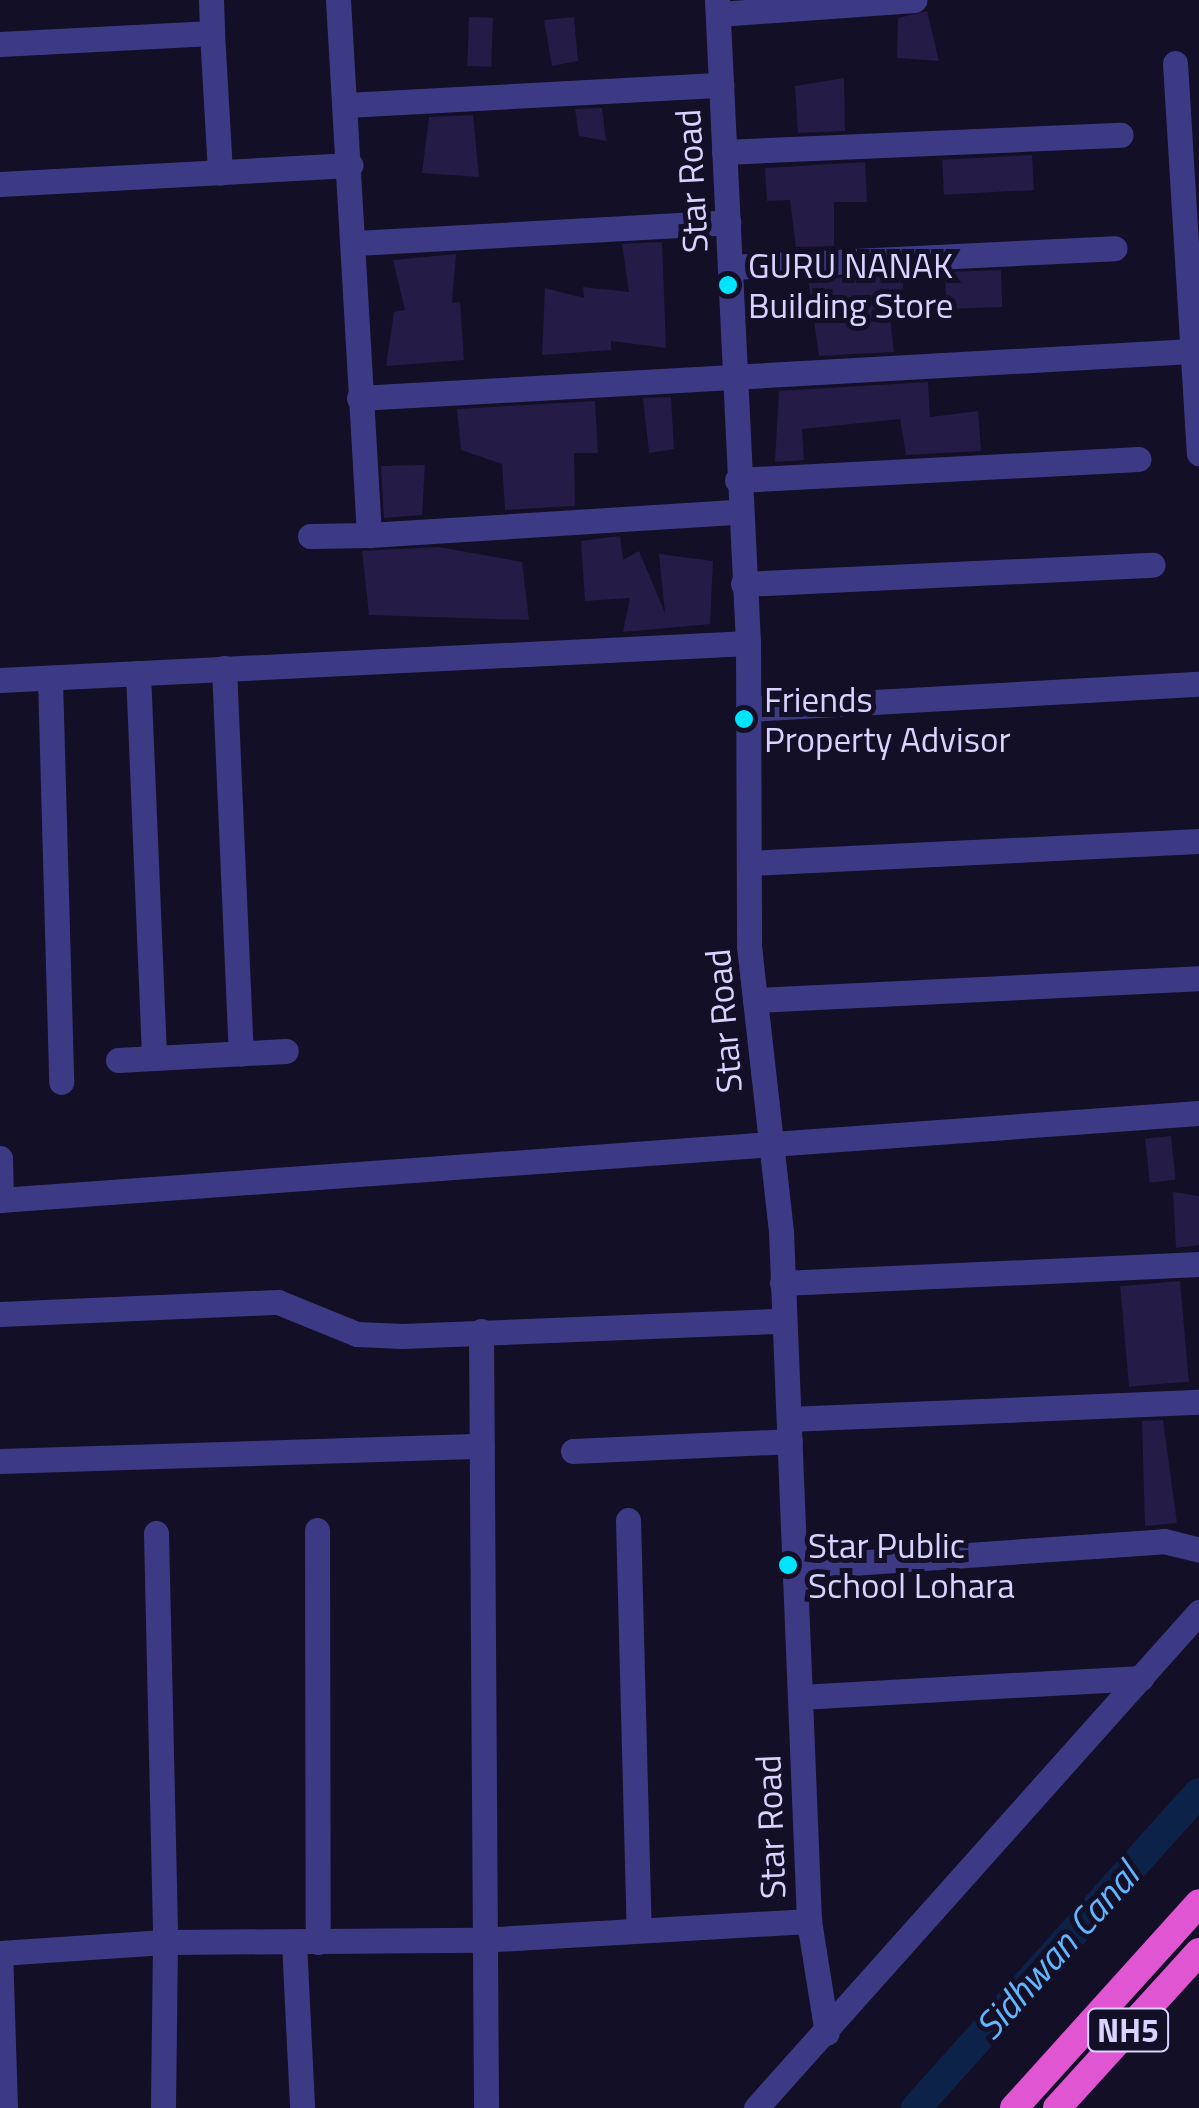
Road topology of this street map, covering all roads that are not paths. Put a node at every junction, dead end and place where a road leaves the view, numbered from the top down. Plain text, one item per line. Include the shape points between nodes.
1 (210, 0) edge
2 (338, 0) edge
3 (914, 0) edge
4 (717, 7) edge
5 (212, 33) junction
6 (0, 44) edge
7 (1175, 63) dead end
8 (722, 86) junction
9 (346, 105) junction
10 (1121, 135) dead end
11 (724, 152) junction
12 (350, 165) junction
13 (220, 174) junction
14 (0, 184) edge
15 (1191, 202) edge
16 (728, 222) junction
17 (356, 243) junction
18 (1115, 248) dead end
19 (730, 267) junction
20 (1192, 350) junction
21 (736, 376) junction
22 (359, 398) junction
23 (1199, 453) edge
24 (1138, 459) dead end
25 (737, 480) junction
26 (737, 512) junction
27 (370, 535) junction
28 (310, 536) dead end
29 (1152, 565) dead end
30 (743, 584) junction
31 (748, 642) junction
32 (224, 668) junction
33 (138, 673) junction
34 (50, 679) junction
35 (0, 680) edge
36 (1199, 684) edge
37 (748, 709) junction
38 (1199, 841) edge
39 (749, 863) junction
40 (1199, 978) edge
41 (755, 1000) junction
42 (286, 1051) dead end
43 (241, 1054) junction
44 (154, 1058) junction
45 (118, 1060) dead end
46 (61, 1082) dead end
47 (1199, 1113) edge
48 (770, 1142) junction
49 (0, 1158) edge
50 (0, 1200) edge
51 (1199, 1264) edge
52 (782, 1284) junction
53 (0, 1314) edge
54 (783, 1321) junction
55 (481, 1331) junction
56 (1199, 1402) edge
57 (790, 1430) junction
58 (482, 1446) junction
59 (573, 1451) dead end
60 (0, 1460) edge
61 (628, 1520) dead end
62 (317, 1530) dead end
63 (156, 1533) dead end
64 (1199, 1550) edge
65 (795, 1567) junction
66 (1199, 1612) edge
67 (1141, 1678) junction
68 (800, 1698) junction
69 (1199, 1903) edge
70 (809, 1921) junction
71 (639, 1927) junction
72 (479, 1940) junction
73 (165, 1942) junction
74 (306, 1942) junction
75 (1199, 1952) edge
76 (827, 2034) junction
77 (5, 2108) edge
78 (163, 2108) edge
79 (302, 2108) edge
80 (486, 2108) edge
81 (756, 2108) edge
82 (1014, 2108) edge
83 (1057, 2108) edge

1 - 5 street
2 - 9 street
3 - 4 street
4 - 8 street, Star Road
5 - 6 street
5 - 13 street
7 - 15 street
8 - 9 street
8 - 11 street, Star Road
9 - 12 street
10 - 11 street
11 - 16 street, Star Road
12 - 13 street
12 - 17 street
13 - 14 street
15 - 20 street
16 - 17 street
16 - 19 street, Star Road
17 - 22 street
18 - 19 street
19 - 21 street, Star Road
20 - 21 street
20 - 23 street
21 - 22 street
21 - 25 street, Star Road
22 - 27 street
24 - 25 street
25 - 26 street, Star Road
26 - 27 street
26 - 30 street, Star Road
27 - 28 street
29 - 30 street
30 - 31 street, Star Road
31 - 32 street
31 - 37 street, Star Road
32 - 33 street
32 - 43 street
33 - 34 street
33 - 44 street
34 - 35 street
34 - 46 street
36 - 37 street
37 - 39 street, Star Road
38 - 39 street
39 - 41 street, Star Road
40 - 41 street
41 - 48 street, Star Road
42 - 43 street
43 - 44 street
44 - 45 street
47 - 48 street
48 - 50 street
48 - 52 street, Star Road
49 - 50 street
51 - 52 street
52 - 54 street, Star Road
53 - 55 street via 264,1302 357,1334
54 - 55 street
54 - 57 street, Star Road
55 - 58 street
56 - 57 street
57 - 59 street
57 - 65 street, Star Road
58 - 60 street
58 - 72 street
61 - 71 street
62 - 74 street
63 - 73 street
64 - 65 street via 1164,1541
65 - 68 street, Star Road
66 - 67 street
67 - 68 street
67 - 76 street
68 - 70 street, Star Road
69 - 82 highway, NH5
70 - 71 street
70 - 76 street, Star Road
71 - 72 street
72 - 74 street
72 - 80 street
73 - 74 street
73 - 77 street via 0,1952
73 - 78 street
74 - 79 street
75 - 83 highway, NH5
76 - 81 street

